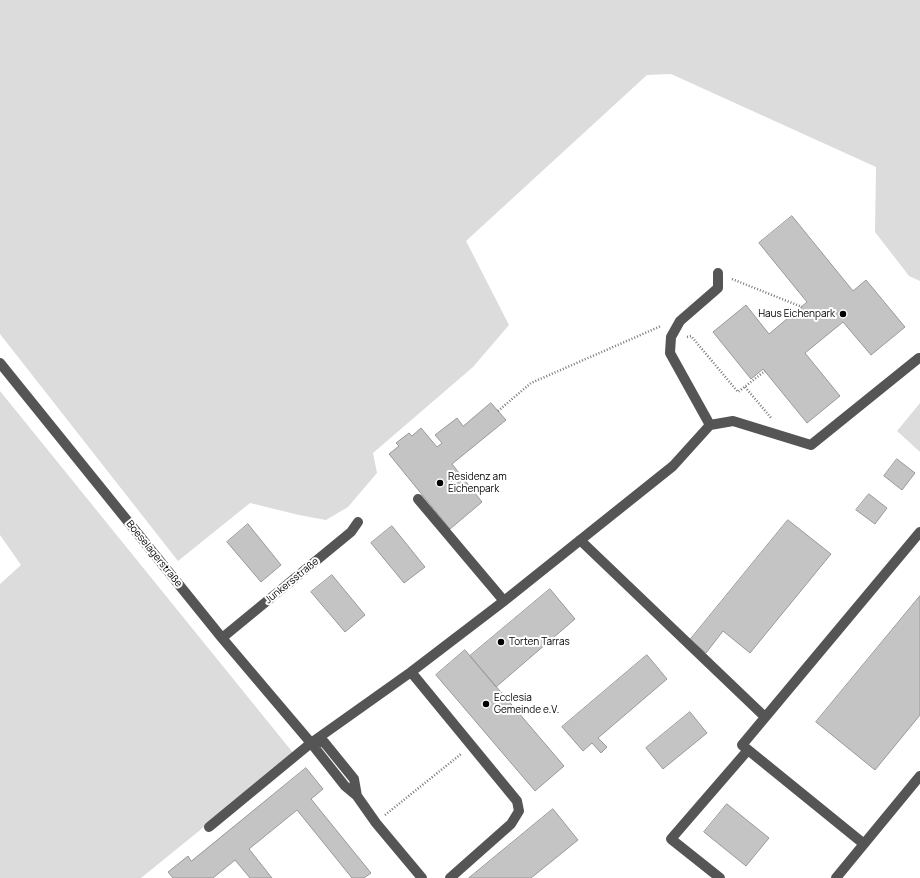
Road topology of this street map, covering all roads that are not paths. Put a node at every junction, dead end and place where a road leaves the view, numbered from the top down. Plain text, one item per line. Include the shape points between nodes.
1 (718, 273) road end
2 (919, 358) edge
3 (0, 363) edge
4 (710, 426) junction
5 (418, 499) dead end
6 (358, 522) dead end
7 (920, 532) edge
8 (580, 540) junction
9 (504, 601) junction
10 (222, 638) junction
11 (411, 672) junction
12 (765, 717) junction
13 (311, 743) junction
14 (748, 750) junction
15 (920, 776) edge
16 (209, 827) dead end
17 (864, 844) junction
18 (420, 877) edge
19 (450, 878) edge
20 (720, 878) edge
21 (836, 878) edge

1 - 4 street via 718,288 680,321 671,337 670,353
2 - 4 street via 812,445 733,421
3 - 10 street, Boeselagerstraße
4 - 8 street via 673,466
5 - 9 street
6 - 10 street, Junkersstraße via 351,532
7 - 12 street
8 - 9 street
8 - 12 street
9 - 11 street
10 - 13 street, Boeselagerstraße
11 - 13 street
11 - 19 street via 517,801 519,811 511,824
12 - 14 street via 742,745
13 - 16 street
13 - 18 street, Boeselagerstraße via 345,786 357,796
14 - 17 street
14 - 20 street via 672,839
15 - 17 street
17 - 21 street

